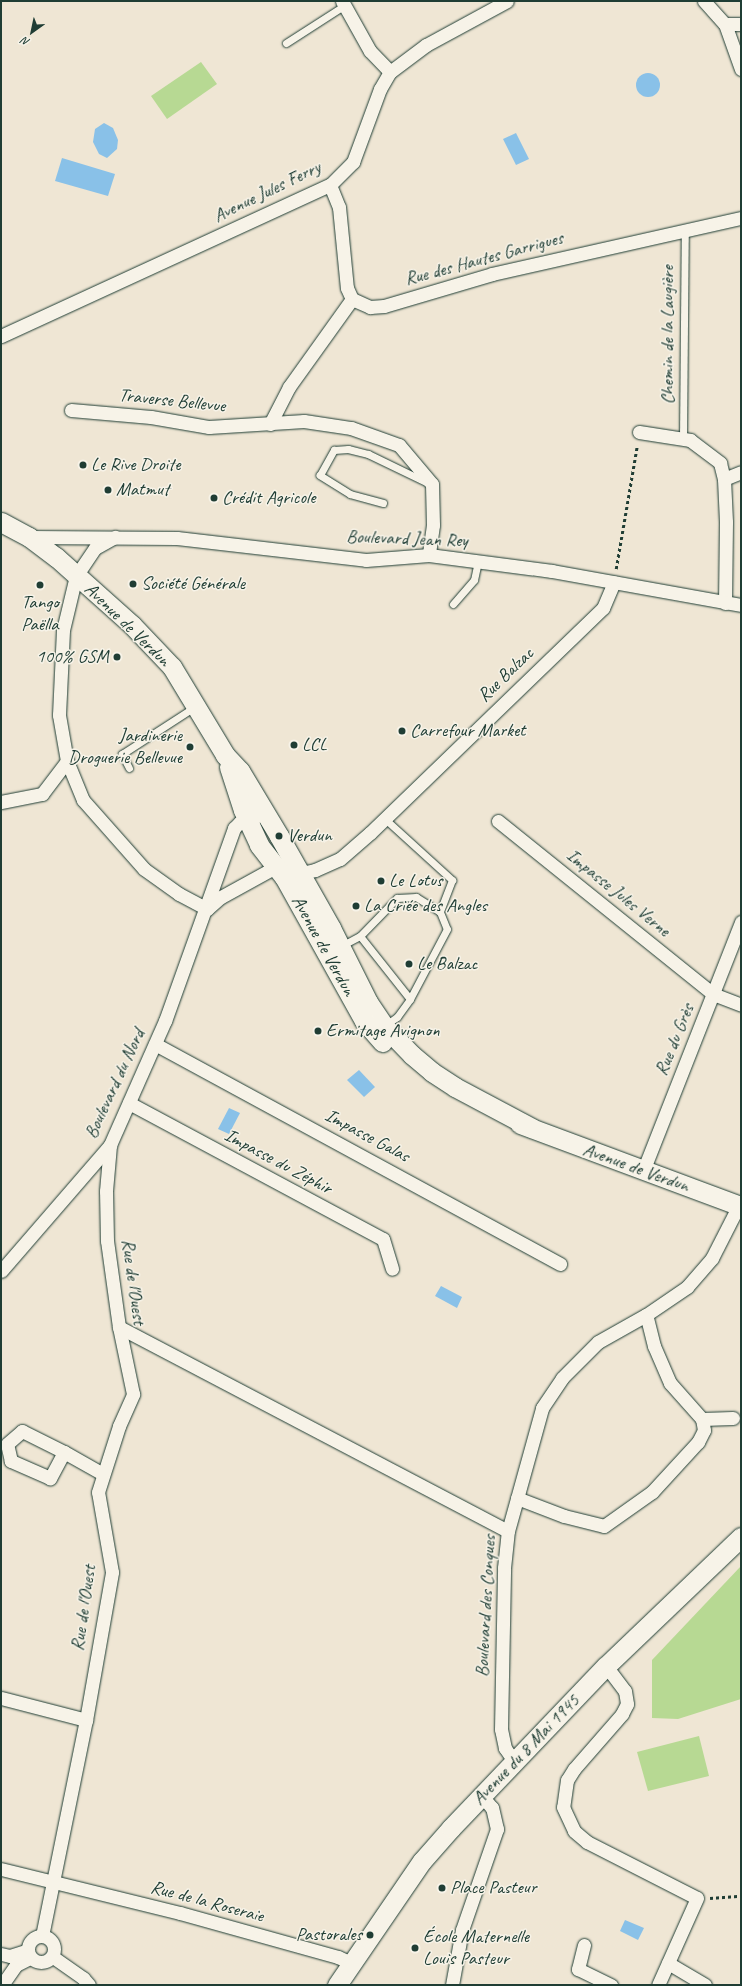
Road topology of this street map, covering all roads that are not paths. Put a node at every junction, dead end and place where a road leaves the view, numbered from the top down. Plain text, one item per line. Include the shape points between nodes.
1 (507, 1) edge
2 (704, 1) edge
3 (343, 3) edge
4 (725, 24) junction
5 (741, 24) edge
6 (286, 43) dead end
7 (741, 69) edge
8 (390, 72) junction
9 (330, 185) junction
10 (741, 218) edge
11 (685, 230) junction
12 (352, 299) junction
13 (1, 336) edge
14 (71, 410) dead end
15 (270, 424) junction
16 (639, 432) road end
17 (683, 439) junction
18 (741, 472) edge
19 (724, 479) junction
20 (432, 484) junction
21 (383, 502) dead end
22 (1, 522) edge
23 (117, 536) junction
24 (29, 537) junction
25 (429, 555) junction
26 (478, 561) junction
27 (76, 576) junction
28 (614, 582) junction
29 (725, 603) junction
30 (453, 604) dead end
31 (741, 604) edge
32 (197, 705) junction
33 (225, 754) junction
34 (67, 761) junction
35 (129, 768) dead end
36 (1, 802) edge
37 (247, 819) junction
38 (385, 819) junction
39 (498, 821) dead end
40 (270, 822) junction
41 (277, 868) junction
42 (301, 873) junction
43 (207, 908) junction
44 (440, 912) junction
45 (741, 922) edge
46 (360, 936) junction
47 (341, 946) junction
48 (713, 994) junction
49 (410, 999) junction
50 (741, 1006) edge
51 (379, 1029) junction
52 (155, 1044) junction
53 (129, 1103) junction
54 (110, 1146) junction
55 (643, 1171) junction
56 (740, 1205) edge
57 (560, 1264) dead end
58 (392, 1269) dead end
59 (1, 1271) edge
60 (646, 1315) junction
61 (119, 1327) junction
62 (733, 1418) dead end
63 (702, 1419) junction
64 (64, 1452) dead end
65 (103, 1474) junction
66 (517, 1498) junction
67 (508, 1531) junction
68 (741, 1537) edge
69 (606, 1666) junction
70 (1, 1698) edge
71 (86, 1720) junction
72 (514, 1761) junction
73 (482, 1796) junction
74 (1, 1869) edge
75 (52, 1883) junction
76 (42, 1936) junction
77 (584, 1945) dead end
78 (1, 1954) edge
79 (29, 1954) junction
80 (53, 1957) junction
81 (351, 1963) junction
82 (668, 1963) junction
83 (2, 1985) edge
84 (89, 1985) edge
85 (337, 1985) edge
86 (452, 1985) edge
87 (611, 1985) edge
88 (658, 1985) edge
89 (705, 1985) edge

1 - 8 street, Avenue Jules Ferry via 426,45
2 - 4 street
3 - 6 lane
3 - 8 street via 370,51
4 - 5 street
4 - 7 street
8 - 9 street, Avenue Jules Ferry via 380,89 353,162
9 - 12 street via 339,207 347,288
9 - 13 street, Avenue Jules Ferry
10 - 11 street, Rue des Hautes Garrigues
11 - 12 street, Rue des Hautes Garrigues via 492,274 384,306 370,307
11 - 17 lane, Chemin de la Laugière
12 - 15 street via 289,387
14 - 15 street, Traverse Bellevue via 151,417 209,427
15 - 20 street, Traverse Bellevue via 304,421 351,428 399,445
16 - 17 street
17 - 19 street via 690,440 720,463
18 - 19 street
19 - 29 street via 727,580
20 - 21 lane via 368,454 348,449 334,450 320,475 350,494
20 - 25 street via 433,525
22 - 24 main road, Avenue de Verdun
23 - 24 street, Boulevard Jean Rey
23 - 25 street, Boulevard Jean Rey via 177,538 366,560
23 - 27 street via 95,548
24 - 27 main road, Avenue de Verdun
25 - 26 street, Boulevard Jean Rey
26 - 28 street, Boulevard Jean Rey
26 - 30 lane via 474,580
27 - 32 main road, Avenue de Verdun via 132,625 172,667
27 - 34 street via 63,630 59,707
28 - 29 street, Boulevard Jean Rey
28 - 38 street, Rue Balzac via 603,608
29 - 31 street, Boulevard Jean Rey
32 - 33 main road, Avenue de Verdun
32 - 35 lane via 122,754
33 - 37 main road, Avenue de Verdun
33 - 40 main road, Avenue de Verdun via 240,771
34 - 36 street via 42,794
34 - 43 street via 83,800 144,869 179,894
37 - 40 street via 256,818
37 - 41 main road, Avenue de Verdun via 259,845
37 - 43 street, Boulevard du Nord via 234,828
38 - 42 street, Rue Balzac via 340,859
38 - 44 lane via 452,880
39 - 48 street, Impasse Jules Verne
40 - 42 main road, Avenue de Verdun
41 - 42 street
41 - 43 street via 221,897
41 - 51 main road, Avenue de Verdun via 291,888 351,999
42 - 47 main road, Avenue de Verdun
43 - 52 street, Boulevard du Nord
44 - 46 lane via 416,898 397,898
44 - 49 lane via 447,929
45 - 48 street, Rue du Grès
46 - 47 lane
46 - 49 lane
47 - 51 main road, Avenue de Verdun
48 - 50 street, Impasse Jules Verne
48 - 55 street, Rue du Grès
49 - 51 lane via 397,1017
51 - 55 main road, Avenue de Verdun via 425,1083 476,1110 532,1128
52 - 53 street, Boulevard du Nord
52 - 57 street, Impasse Galas
53 - 54 street, Boulevard du Nord
53 - 58 street, Impasse du Zéphir via 383,1239
54 - 59 street, Boulevard du Nord
54 - 61 street, Rue de l'Ouest via 106,1191 107,1241
55 - 56 main road, Avenue de Verdun
56 - 60 street, Boulevard des Conques via 712,1258 692,1281
60 - 63 street via 654,1346 670,1384
60 - 66 street, Boulevard des Conques via 598,1342 562,1378 542,1408
61 - 65 street, Rue de l'Ouest via 133,1394
61 - 67 street
62 - 63 street
63 - 66 street via 704,1430 698,1442 652,1492 604,1526 564,1516
64 - 65 street
65 - 71 street, Rue de l'Ouest via 98,1492 112,1572
66 - 67 street, Boulevard des Conques
67 - 72 street, Boulevard des Conques via 501,1610 501,1729 505,1748
68 - 69 main road, Avenue du 8 Mai 1945
69 - 72 main road, Avenue du 8 Mai 1945
69 - 82 street via 625,1691 627,1704 622,1714 583,1756 567,1780 563,1796 566,1818 574,1831 596,1848 697,1898
70 - 71 street
71 - 75 street, Rue de l'Ouest
72 - 73 main road, Avenue du 8 Mai 1945
73 - 81 main road, Avenue du 8 Mai 1945 via 422,1861
73 - 86 street via 492,1808 496,1829 462,1930
74 - 75 street, Rue de la Roseraie
75 - 76 street, Rue de l'Ouest
75 - 81 street, Rue de la Roseraie via 187,1916 338,1957
76 - 79 street via 35,1937
76 - 80 street via 54,1943
77 - 87 street via 578,1969
78 - 79 street
79 - 80 street via 37,1962 46,1962
79 - 83 street via 16,1965
80 - 84 street
81 - 85 main road, Avenue du 8 Mai 1945
82 - 88 street
82 - 89 street

